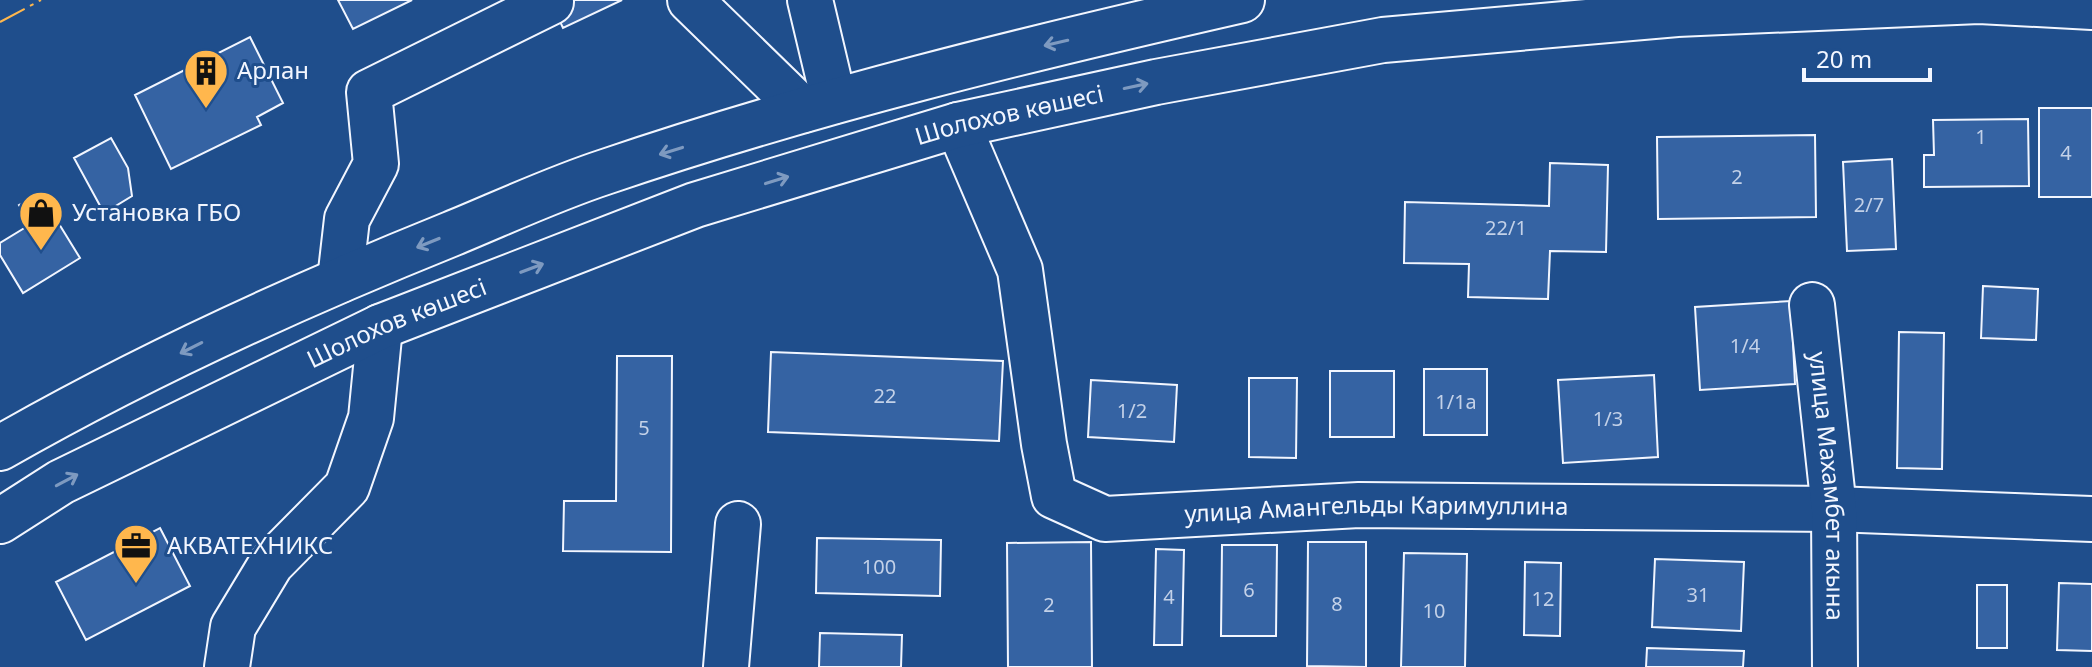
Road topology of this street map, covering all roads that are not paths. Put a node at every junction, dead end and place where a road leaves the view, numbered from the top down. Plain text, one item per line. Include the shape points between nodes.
1 (690, 0) edge
2 (810, 0) edge
3 (1242, 0) edge
4 (551, 2) dead end
5 (2092, 7) edge
6 (819, 106) junction
7 (958, 125) junction
8 (340, 280) junction
9 (1812, 305) dead end
10 (380, 327) junction
11 (0, 448) edge
12 (1834, 509) junction
13 (2092, 519) edge
14 (0, 521) edge
15 (738, 524) dead end
16 (227, 667) edge
17 (726, 667) edge
18 (1835, 667) edge

1 - 6 main road
2 - 6 main road
3 -> 6 main road via 1030,49
4 - 8 main road via 369,92 376,164 347,219
7 -> 5 main road, Шолохов көшесі via 1383,40 1693,14 1979,1
6 -> 8 main road via 603,172
10 -> 7 main road, Шолохов көшесі via 695,205
7 - 12 main road, улица Амангельды Каримуллина via 1020,270 1054,496 1105,519 1359,505
8 -> 11 main road via 212,337
9 - 12 main road, улица Махамбет акына
14 -> 10 main road, Шолохов көшесі via 61,482
10 - 16 main road via 371,418 347,487 271,564 233,627
12 - 13 main road, улица Амангельды Каримуллина
12 - 18 main road, улица Махамбет акына
15 - 17 main road

